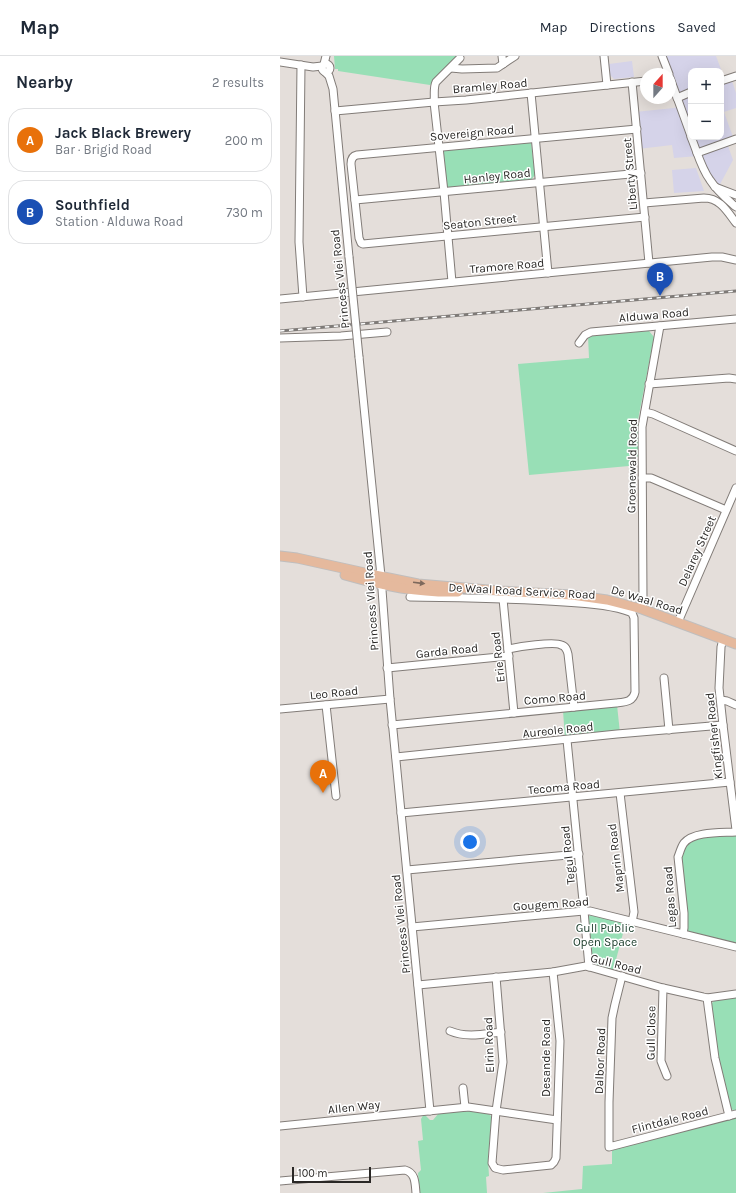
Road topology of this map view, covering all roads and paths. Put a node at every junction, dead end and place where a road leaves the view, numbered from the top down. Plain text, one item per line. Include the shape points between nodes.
1 (326, 56) edge
2 (330, 56) edge
3 (502, 56) edge
4 (515, 56) edge
5 (604, 56) edge
6 (662, 56) edge
7 (460, 58) dead end
8 (280, 62) edge
9 (503, 64) junction
10 (301, 65) junction
11 (326, 68) junction
12 (451, 68) junction
13 (667, 68) edge
14 (736, 76) edge
15 (724, 80) edge
16 (640, 81) edge
17 (632, 82) junction
18 (607, 85) junction
19 (531, 93) junction
20 (688, 93) edge
21 (676, 95) edge
22 (677, 98) junction
23 (434, 102) junction
24 (335, 111) junction
25 (688, 128) edge
26 (636, 129) junction
27 (535, 138) junction
28 (736, 139) edge
29 (692, 140) edge
30 (439, 147) junction
31 (697, 153) junction
32 (641, 173) junction
33 (539, 182) junction
34 (715, 187) junction
35 (444, 192) junction
36 (736, 195) edge
37 (355, 200) junction
38 (644, 203) junction
39 (736, 208) edge
40 (645, 217) junction
41 (736, 223) edge
42 (544, 227) junction
43 (448, 236) junction
44 (736, 260) edge
45 (649, 263) junction
46 (548, 273) junction
47 (452, 282) junction
48 (303, 297) junction
49 (280, 299) edge
50 (736, 319) edge
51 (660, 326) junction
52 (387, 332) dead end
53 (280, 338) edge
54 (579, 343) dead end
55 (736, 379) edge
56 (649, 384) junction
57 (645, 412) junction
58 (736, 450) edge
59 (642, 478) junction
60 (736, 488) edge
61 (726, 510) junction
62 (284, 557) edge
63 (381, 581) junction
64 (502, 595) junction
65 (410, 597) dead end
66 (642, 609) junction
67 (632, 613) joint
68 (678, 622) junction
69 (723, 639) junction
70 (735, 642) edge
71 (508, 652) junction
72 (387, 668) junction
73 (664, 678) dead end
74 (390, 699) junction
75 (721, 700) junction
76 (326, 705) junction
77 (736, 705) edge
78 (574, 707) junction
79 (280, 709) edge
80 (514, 713) junction
81 (392, 725) junction
82 (723, 725) junction
83 (669, 730) junction
84 (567, 740) junction
85 (396, 757) junction
86 (730, 782) junction
87 (620, 793) junction
88 (336, 796) dead end
89 (573, 797) junction
90 (401, 813) junction
91 (736, 831) edge
92 (578, 854) junction
93 (407, 870) junction
94 (584, 911) junction
95 (632, 922) junction
96 (412, 927) junction
97 (683, 934) junction
98 (736, 947) edge
99 (589, 967) junction
100 (553, 972) junction
101 (622, 976) junction
102 (496, 977) junction
103 (418, 985) junction
104 (664, 988) junction
105 (736, 994) edge
106 (707, 998) junction
107 (450, 1031) dead end
108 (501, 1032) junction
109 (667, 1076) dead end
110 (463, 1088) dead end
111 (465, 1108) junction
112 (430, 1111) junction
113 (496, 1111) junction
114 (733, 1115) edge
115 (557, 1120) junction
116 (280, 1126) edge
117 (609, 1147) joint
118 (280, 1181) edge
119 (416, 1193) edge

1 - 11 street
2 - 11 street
3 - 9 street
4 - 9 street
5 - 18 street
6 - 13 street
7 - 12 street
8 - 10 street
9 - 12 street via 497,68
10 - 11 street
10 - 48 street via 299,242
11 - 24 street, Princess Vlei Road via 333,89
12 - 23 street via 436,84
14 - 15 street
16 - 17 street, Bramley Road
17 - 18 street, Bramley Road
17 - 26 street, Liberty Street
18 - 19 street, Bramley Road
19 - 23 street, Bramley Road
19 - 27 street
20 - 22 street
21 - 22 street
22 - 25 street
23 - 24 street, Bramley Road
23 - 30 street
24 - 63 street, Princess Vlei Road, bridge
26 - 27 street, Sovereign Road
26 - 32 street, Liberty Street
27 - 30 street, Sovereign Road
27 - 33 street
28 - 31 street
29 - 31 street
30 - 35 street
30 - 37 street, Sovereign Road via 354,156 351,164
31 - 34 street
32 - 33 street, Hanley Road
32 - 38 street, Liberty Street
33 - 35 street, Hanley Road
33 - 42 street
34 - 36 street
34 - 39 street
35 - 37 street, Hanley Road
35 - 43 street
37 - 43 street, Seaton Street via 359,241 363,244
38 - 40 street, Liberty Street
38 - 41 street via 709,198 721,204
40 - 42 street, Seaton Street
40 - 45 street, Liberty Street
42 - 43 street, Seaton Street
42 - 46 street
43 - 47 street
44 - 45 street, Tramore Road via 712,257
45 - 46 street, Tramore Road
46 - 47 street, Tramore Road
47 - 48 street, Tramore Road
48 - 49 street, Tramore Road
50 - 51 street, Alduwa Road
51 - 54 street, Alduwa Road via 591,332
51 - 56 street, Groenewald Road
52 - 53 street
55 - 56 street
56 - 57 street, Groenewald Road
57 - 58 street
57 - 59 street, Groenewald Road via 642,427
59 - 61 street via 651,478
59 - 66 street, Groenewald Road
60 - 61 street, Delarey Street
61 - 68 street, Delarey Street
62 - 63 main road, De Waal Road
63 - 64 main road, De Waal Road
63 - 72 street, Princess Vlei Road
64 - 65 street, De Waal Road Service Road
64 - 66 main road, De Waal Road via 590,597
64 - 67 street, De Waal Road Service Road via 588,604
64 - 71 street, Erie Road
66 - 68 main road, De Waal Road
67 - 78 street, Como Road via 634,696 626,702
68 - 69 main road, De Waal Road
69 - 70 main road, De Waal Road
69 - 75 street, Kingfisher Road via 719,688
71 - 72 street, Garda Road
71 - 78 street, Garda Road via 556,643 564,646 568,654
71 - 80 street, Erie Road
72 - 74 street, Princess Vlei Road
73 - 83 street
74 - 76 street, Leo Road
74 - 81 street, Princess Vlei Road
75 - 77 street
75 - 82 street, Kingfisher Road
76 - 79 street, Leo Road
76 - 88 street
78 - 80 street, Como Road
80 - 81 street, Como Road
81 - 85 street, Princess Vlei Road
82 - 83 street, Aureole Road
82 - 86 street, Kingfisher Road
83 - 84 street, Aureole Road
84 - 85 street, Aureole Road
84 - 89 street, Tegul Road
85 - 90 street, Princess Vlei Road
86 - 87 street, Tecoma Road
86 - 91 street, Kingfisher Road
87 - 89 street, Tecoma Road
87 - 95 street, Maprin Road via 634,912
89 - 90 street, Tecoma Road
89 - 92 street, Tegul Road
90 - 93 street, Princess Vlei Road
91 - 97 street, Legas Road via 698,835 685,842 681,849 678,857 684,912
92 - 93 street
92 - 94 street, Tegul Road
93 - 96 street, Princess Vlei Road
94 - 95 street, Gougem Road
94 - 96 street, Gougem Road
94 - 99 street, Tegul Road
95 - 97 street, Gougem Road
96 - 103 street, Princess Vlei Road
97 - 98 street, Gougem Road
99 - 100 street, Gull Road
99 - 101 street, Gull Road
100 - 102 street, Gull Road
100 - 115 street, Desande Road via 560,1041
101 - 104 street, Gull Road
101 - 117 street, Dalbor Road via 612,1018
102 - 103 street, Gull Road
102 - 108 street, Elrin Road
103 - 112 street, Princess Vlei Road
104 - 106 street, Gull Road
104 - 109 street, Gull Close via 661,1062
105 - 106 street, Gull Road
106 - 114 street via 715,1058
107 - 108 street via 459,1035
108 - 113 street, Elrin Road via 503,1062
110 - 111 street
111 - 112 street, Allen Way
111 - 113 street, Allen Way
112 - 116 street, Allen Way
113 - 115 street, Allen Way
113 - 115 street, Desande Road via 492,1163 495,1168 502,1170 551,1165 556,1158
114 - 117 street, Flintdale Road
118 - 119 street via 408,1170 413,1175

